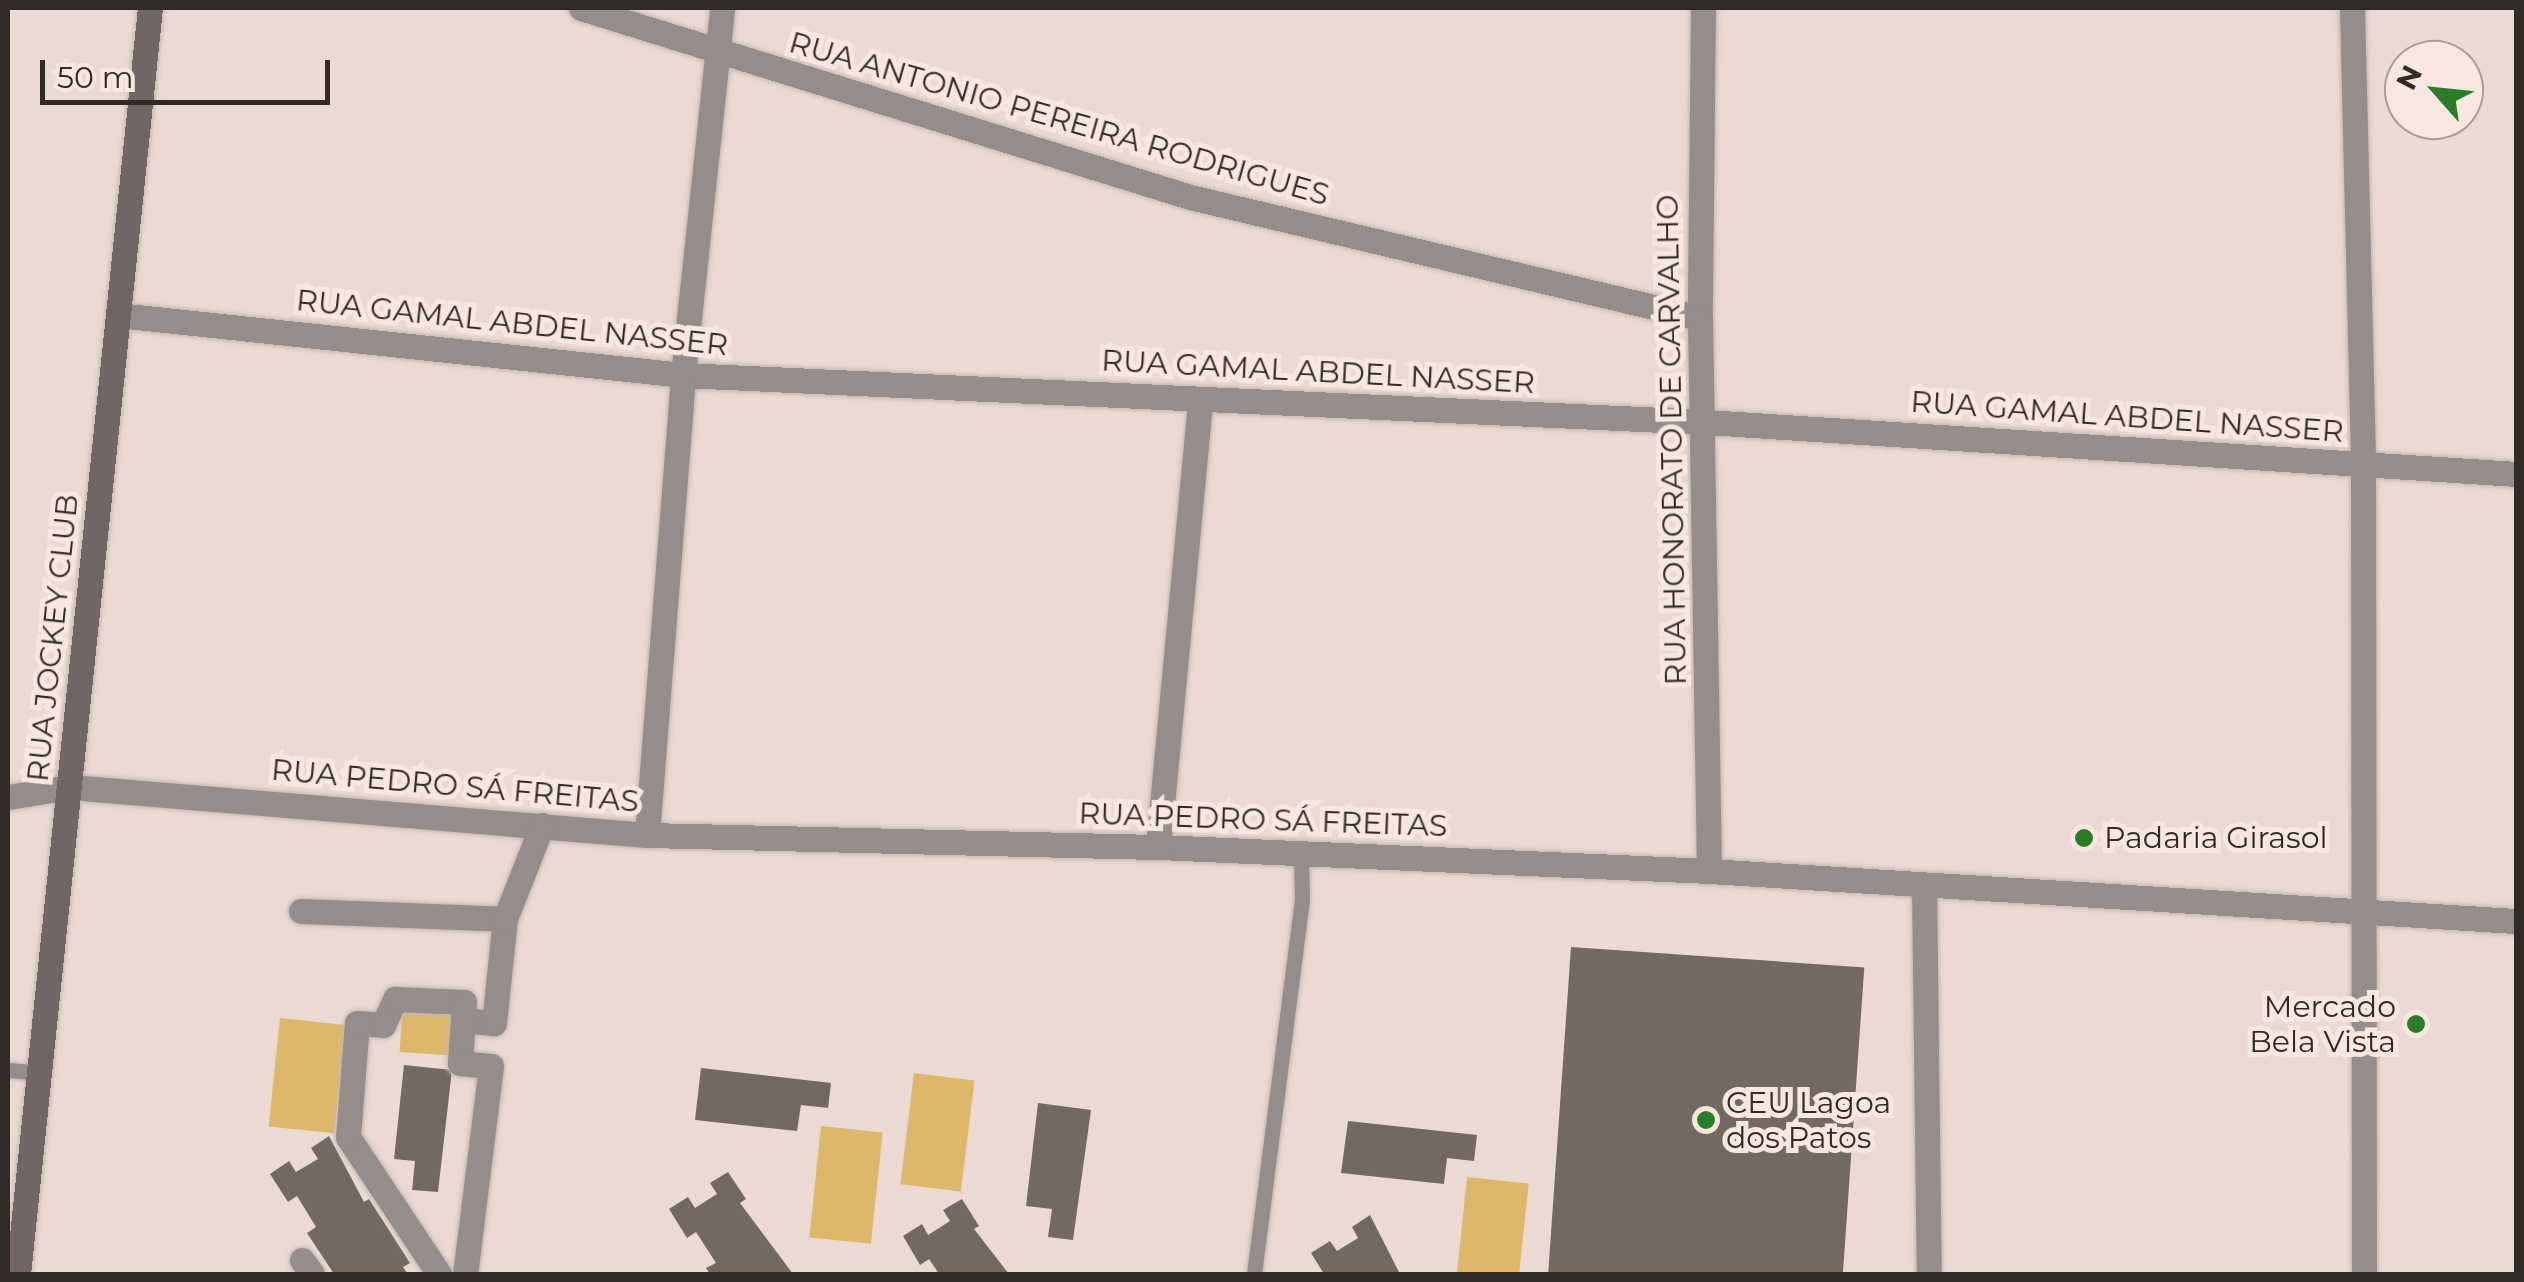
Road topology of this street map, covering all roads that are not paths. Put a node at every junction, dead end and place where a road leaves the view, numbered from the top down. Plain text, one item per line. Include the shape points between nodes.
1 (150, 8) edge
2 (581, 8) edge
3 (722, 8) edge
4 (1703, 8) edge
5 (2352, 8) edge
6 (716, 54) junction
7 (118, 315) junction
8 (1700, 318) junction
9 (684, 376) junction
10 (1200, 400) junction
11 (1706, 422) junction
12 (2363, 465) junction
13 (2516, 474) edge
14 (70, 787) junction
15 (8, 796) edge
16 (542, 826) junction
17 (646, 834) junction
18 (1158, 847) junction
19 (1300, 853) junction
20 (1709, 871) junction
21 (1924, 885) junction
22 (301, 910) dead end
23 (2360, 912) junction
24 (505, 919) junction
25 (2516, 921) edge
26 (463, 1020) junction
27 (8, 1070) edge
28 (40, 1072) junction
29 (18, 1274) edge
30 (439, 1274) edge
31 (465, 1274) edge
32 (1254, 1274) edge
33 (1928, 1274) edge
34 (2364, 1274) edge

1 - 7 main road, RUA JOCKEY CLUB
2 - 6 street, RUA ANTONIO PEREIRA RODRIGUES
3 - 6 street
4 - 8 street, RUA HONORATO DE CARVALHO
5 - 12 street
6 - 8 street, RUA ANTONIO PEREIRA RODRIGUES via 1190,197
6 - 9 street
7 - 9 street, RUA GAMAL ABDEL NASSER
7 - 14 main road, RUA JOCKEY CLUB
8 - 11 street, RUA HONORATO DE CARVALHO
9 - 10 street, RUA GAMAL ABDEL NASSER
9 - 17 street
10 - 11 street, RUA GAMAL ABDEL NASSER
10 - 18 street
11 - 12 street, RUA GAMAL ABDEL NASSER
11 - 20 street, RUA HONORATO DE CARVALHO
12 - 13 street, RUA GAMAL ABDEL NASSER
12 - 23 street
14 - 15 street, RUA PEDRO SÁ FREITAS
14 - 16 street, RUA PEDRO SÁ FREITAS
14 - 28 main road, RUA JOCKEY CLUB
16 - 17 street, RUA PEDRO SÁ FREITAS
16 - 24 street
17 - 18 street, RUA PEDRO SÁ FREITAS
18 - 19 street, RUA PEDRO SÁ FREITAS
19 - 20 street, RUA PEDRO SÁ FREITAS
19 - 32 lane via 1302,900
20 - 21 street, RUA PEDRO SÁ FREITAS
21 - 23 street, RUA PEDRO SÁ FREITAS
21 - 33 street
22 - 24 street
23 - 25 street, RUA PEDRO SÁ FREITAS
23 - 34 street
24 - 26 street via 494,1023
26 - 30 street via 464,1002 395,998 383,1025 356,1022 348,1137
26 - 31 street via 460,1063 490,1066
27 - 28 lane
28 - 29 main road, RUA JOCKEY CLUB

